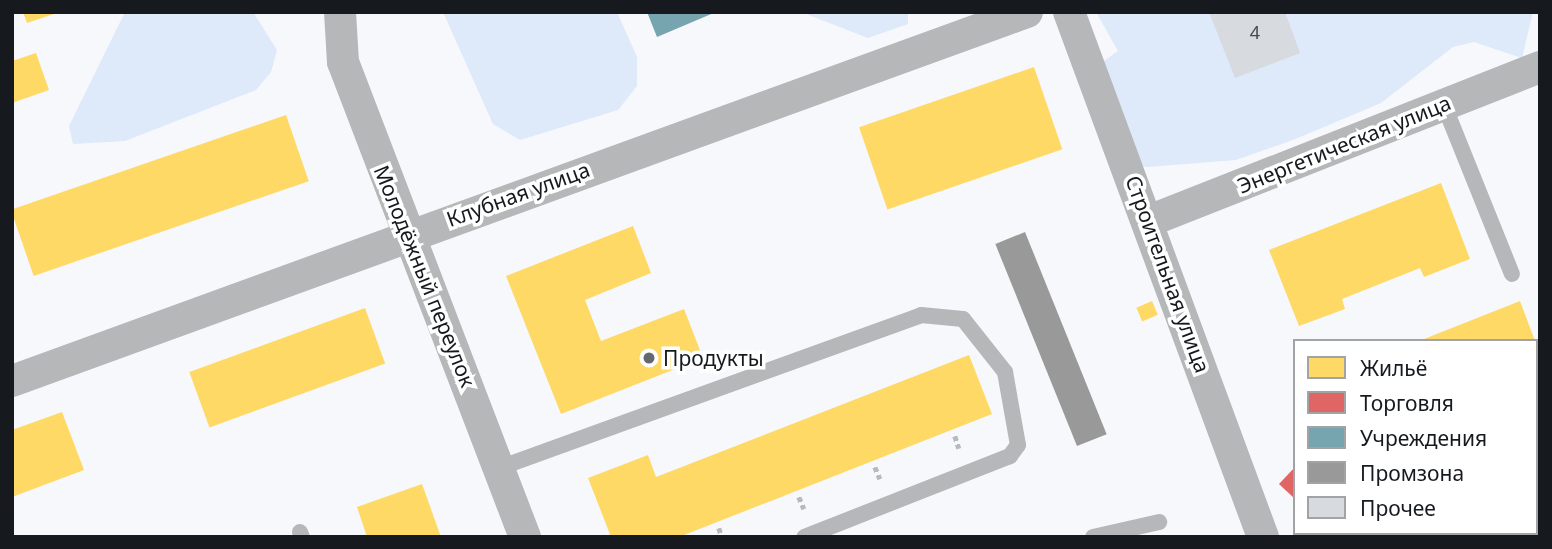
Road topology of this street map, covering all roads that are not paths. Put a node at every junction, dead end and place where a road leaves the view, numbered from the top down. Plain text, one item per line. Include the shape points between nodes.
1 (340, 12) edge
2 (1027, 12) edge
3 (1069, 12) edge
4 (1540, 67) edge
5 (1444, 105) junction
6 (1149, 221) junction
7 (411, 232) junction
8 (1512, 274) dead end
9 (12, 381) edge
10 (499, 468) junction
11 (1159, 522) dead end
12 (525, 537) edge
13 (804, 537) edge
14 (1093, 537) edge
15 (1263, 537) edge

1 - 7 street, Молодёжный переулок via 344,62
2 - 7 street, Клубная улица
3 - 6 street, Строительная улица
4 - 5 street, Энергетическая улица
5 - 6 street, Энергетическая улица
5 - 8 lane
6 - 15 street, Строительная улица
7 - 9 street, Клубная улица
7 - 10 street, Молодёжный переулок
10 - 12 street, Молодёжный переулок
10 - 13 lane via 921,315 963,319 1004,372 1018,445 1010,456
11 - 14 lane

